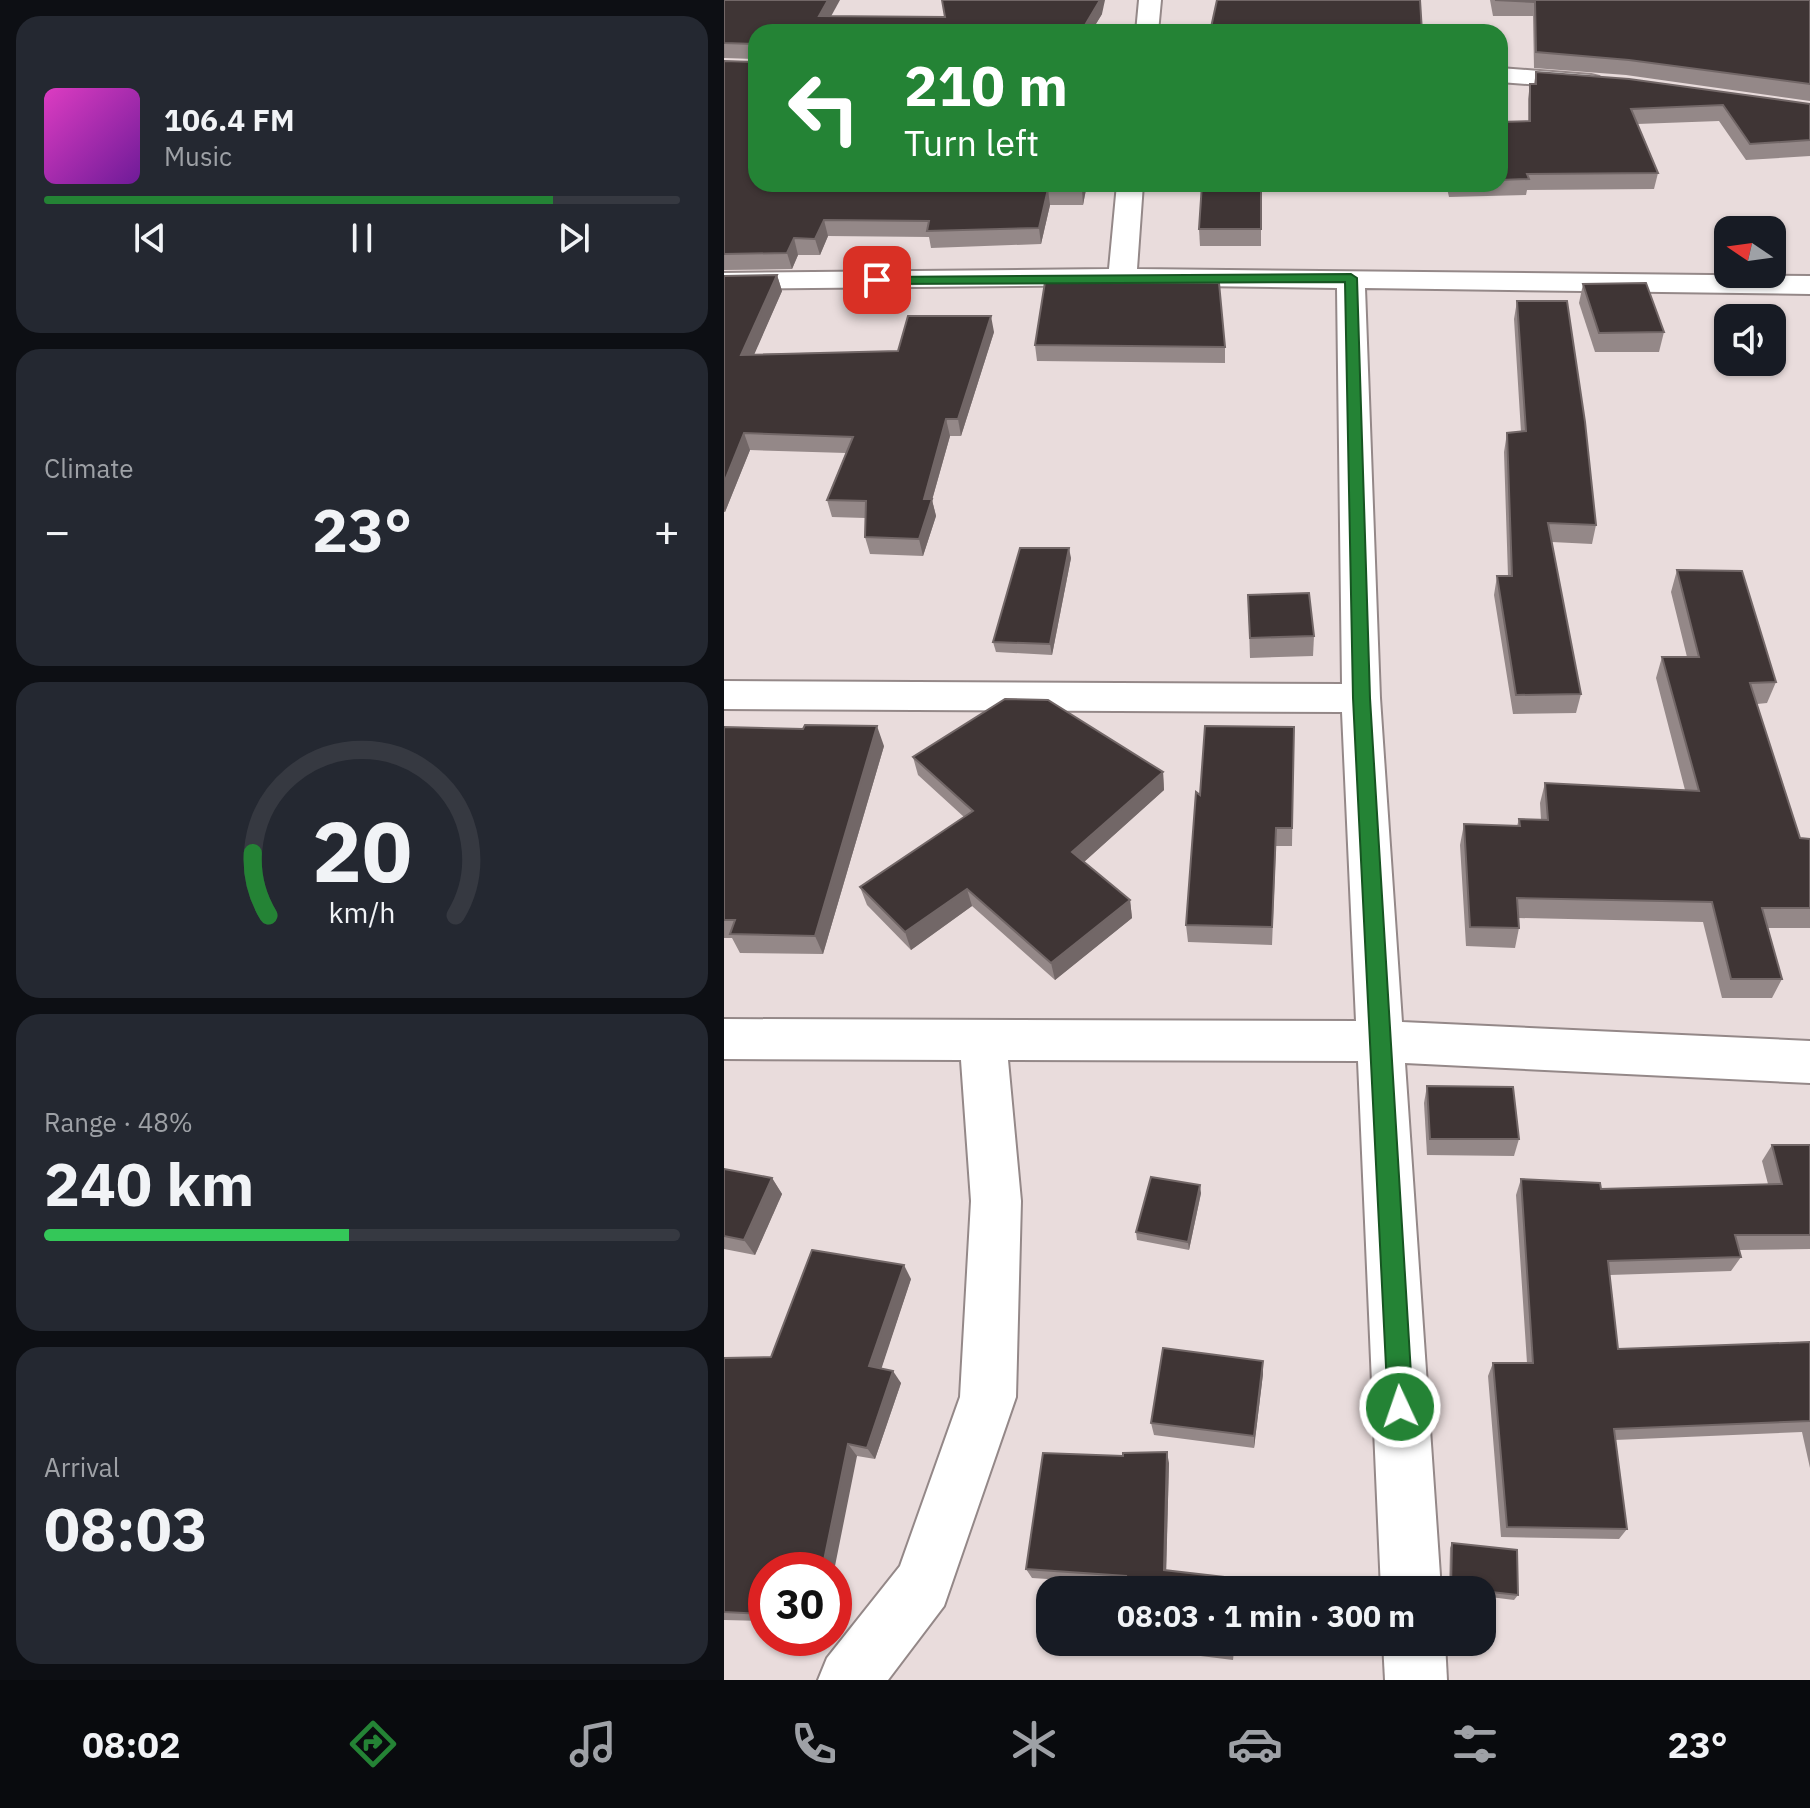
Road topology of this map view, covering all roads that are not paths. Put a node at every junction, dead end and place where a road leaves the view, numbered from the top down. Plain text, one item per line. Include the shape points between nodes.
1 (1150, 0) edge
2 (1148, 24) edge
3 (1508, 76) edge
4 (1611, 84) edge
5 (1129, 192) edge
6 (1122, 277) junction
7 (1351, 278) junction
8 (724, 281) edge
9 (1803, 285) edge
10 (1810, 315) edge
11 (724, 695) edge
12 (1361, 698) junction
13 (724, 1039) edge
14 (983, 1040) junction
15 (1380, 1041) junction
16 (1810, 1062) edge
17 (1410, 1576) edge
18 (1415, 1656) edge
19 (849, 1680) edge
20 (1416, 1680) edge

1 - 2 street
3 - 4 street
5 - 6 street
6 - 7 street
6 - 8 street
7 - 9 street
7 - 12 street
9 - 10 street
11 - 12 street
12 - 15 street
13 - 14 street
14 - 15 street
14 - 19 street via 996,1201 988,1397 923,1585
15 - 16 street
15 - 17 street
18 - 20 street

